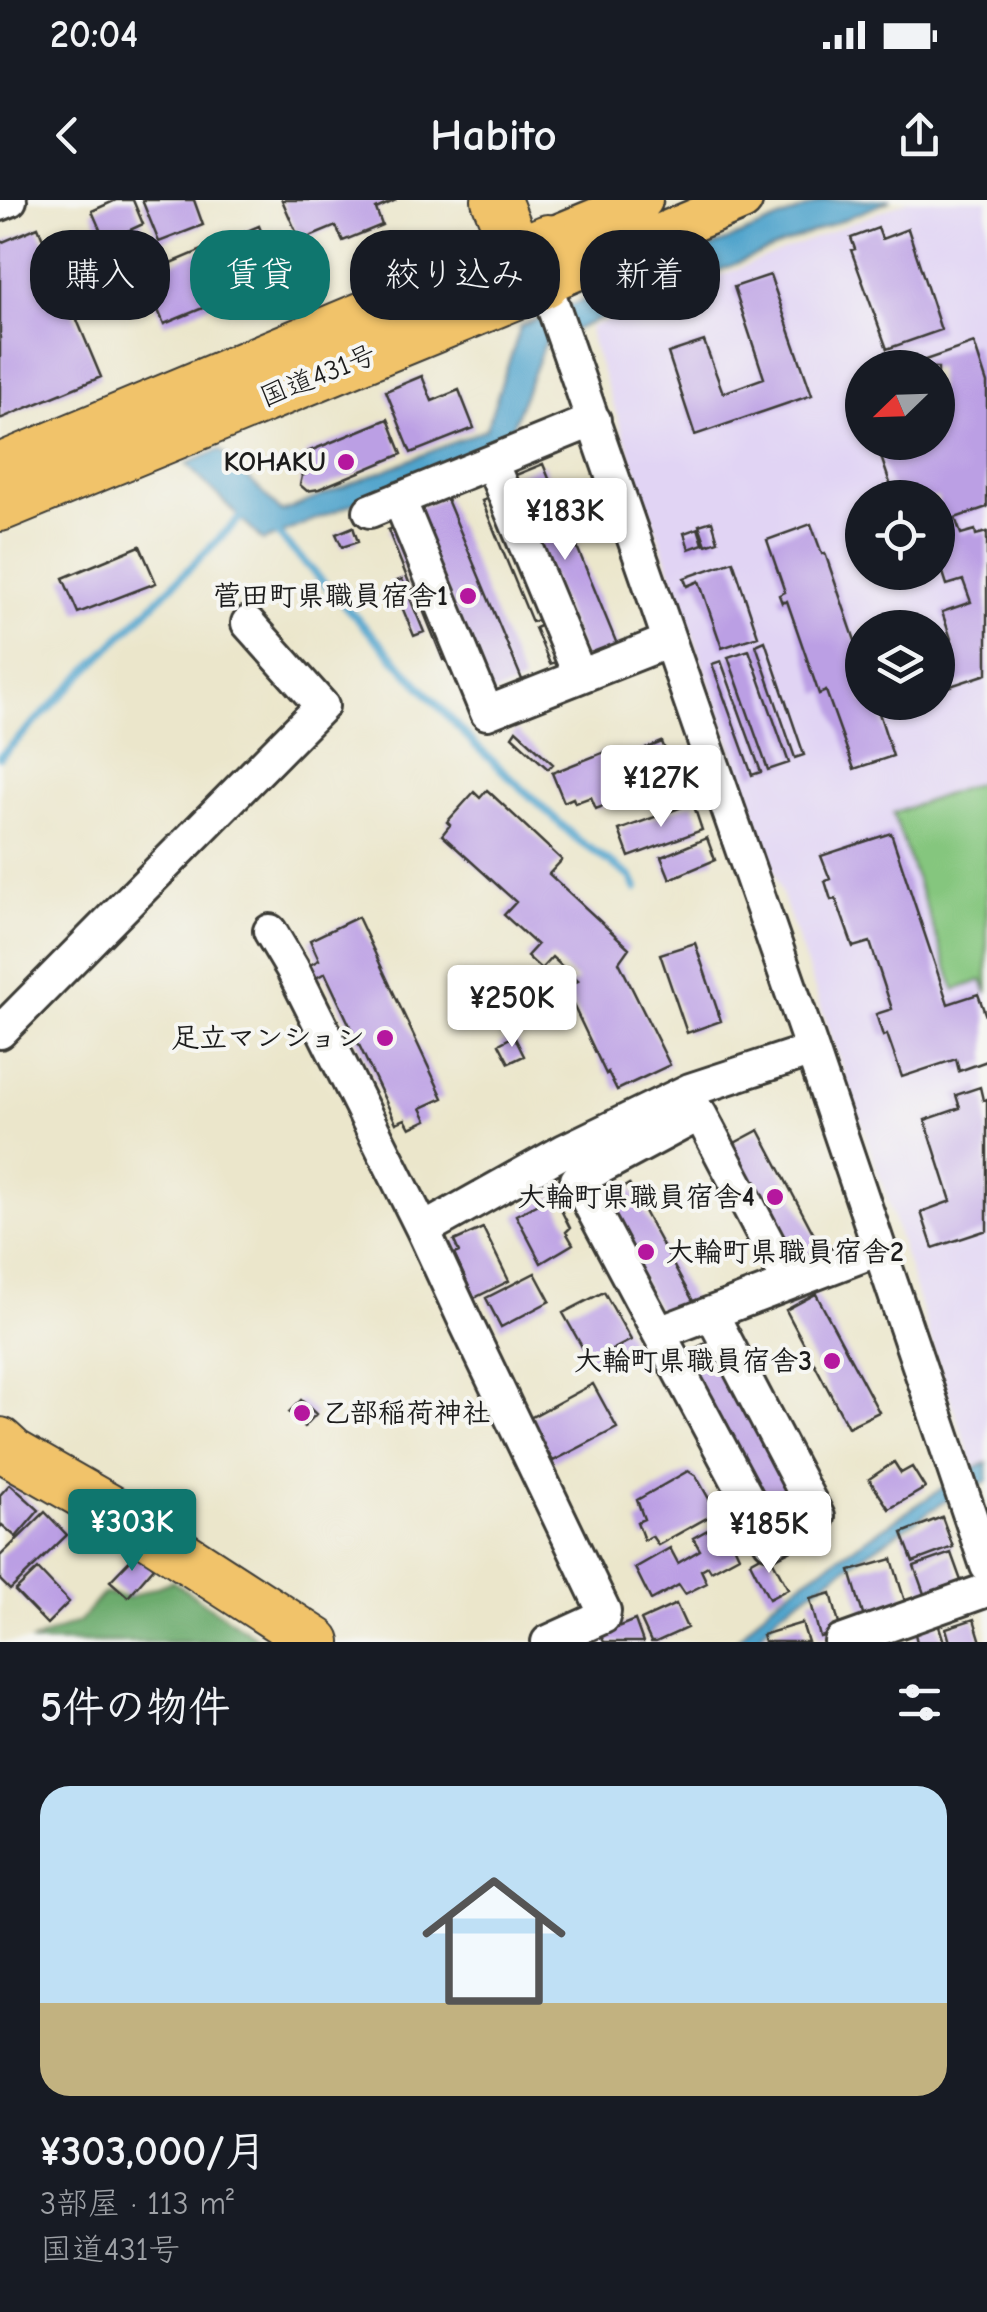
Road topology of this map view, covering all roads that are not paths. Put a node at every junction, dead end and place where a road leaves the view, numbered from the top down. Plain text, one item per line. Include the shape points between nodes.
1 (10, 200) edge
2 (496, 200) edge
3 (642, 200) edge
4 (742, 200) edge
5 (0, 204) edge
6 (523, 230) edge
7 (560, 233) edge
8 (560, 238) edge
9 (560, 318) edge
10 (375, 320) edge
11 (594, 420) junction
12 (151, 424) junction
13 (491, 462) junction
14 (0, 468) edge
15 (0, 506) edge
16 (248, 623) dead end
17 (670, 641) junction
18 (580, 676) junction
19 (270, 931) dead end
20 (0, 1032) edge
21 (812, 1050) junction
22 (423, 1230) junction
23 (879, 1249) junction
24 (789, 1284) junction
25 (711, 1313) junction
26 (659, 1333) junction
27 (0, 1442) edge
28 (987, 1566) edge
29 (987, 1590) edge
30 (310, 1640) edge
31 (548, 1642) edge
32 (841, 1642) edge

1 - 5 street
2 - 6 highway
3 - 7 main road
4 - 8 main road
9 - 11 street
10 - 12 highway, 国道431号
11 - 13 street
11 - 17 street
12 - 14 highway
12 - 15 highway
13 - 18 street
13 - 18 street via 384,505 487,713
16 - 20 street via 322,706
17 - 18 street
17 - 21 street
19 - 22 street
21 - 22 street via 690,1090
21 - 23 street
22 - 31 street via 604,1610 603,1617
23 - 24 street
23 - 28 street
24 - 25 street
24 - 26 street via 700,1114 577,1180
25 - 26 street
25 - 26 street via 818,1517 770,1541
27 - 30 highway
29 - 32 street

